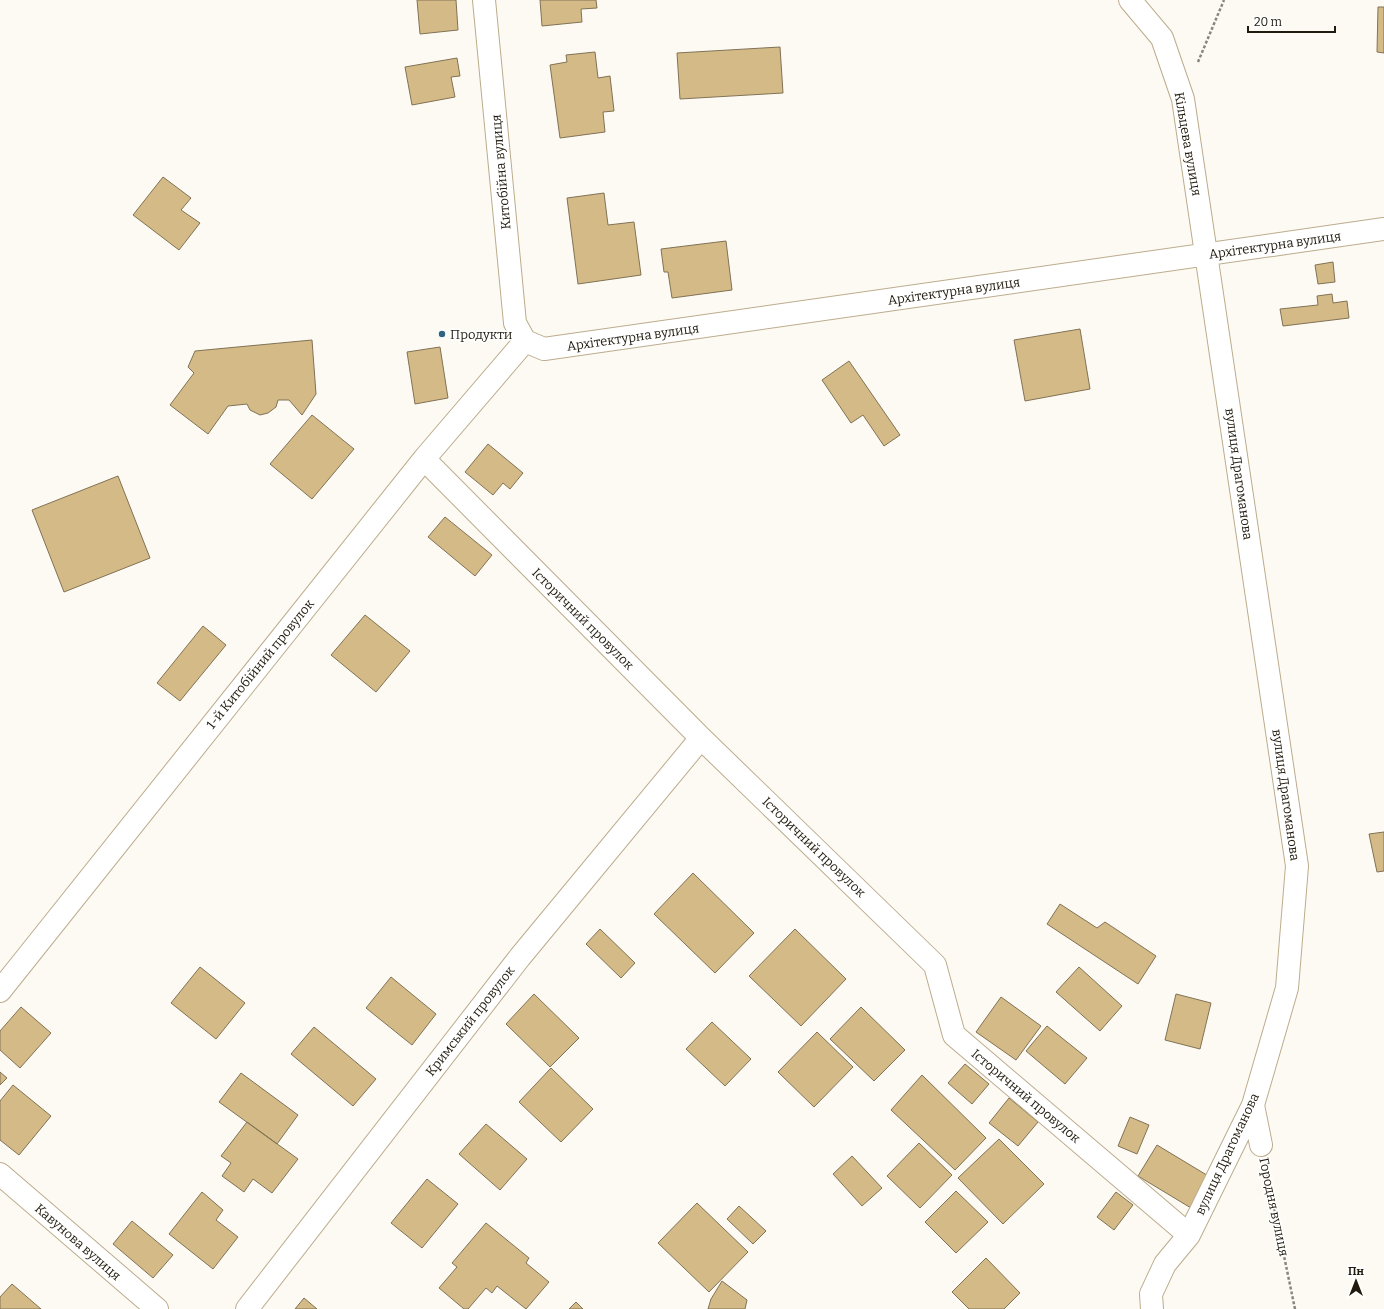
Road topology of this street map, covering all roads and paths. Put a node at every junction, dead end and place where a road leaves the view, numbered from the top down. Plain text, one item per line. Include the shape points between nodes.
1 (484, 0) edge
2 (1130, 0) edge
3 (1224, 0) edge
4 (1182, 99) junction
5 (1384, 229) edge
6 (1207, 254) junction
7 (525, 341) junction
8 (424, 459) junction
9 (701, 738) junction
10 (0, 991) edge
11 (1253, 1105) junction
12 (1262, 1145) joint
13 (0, 1174) edge
14 (1189, 1235) junction
15 (157, 1309) edge
16 (246, 1309) edge
17 (1152, 1309) edge
18 (1295, 1309) edge

1 - 7 street, Китобійна вулиця via 515,323
2 - 4 street, Кільцева вулиця via 1162,38
3 - 4 path
4 - 6 street, Кільцева вулиця
5 - 6 street, Архітектурна вулиця
6 - 7 street, Архітектурна вулиця via 555,348 544,349
6 - 11 street, вулиця Драгоманова via 1297,866 1287,988
7 - 8 street, 1-й Китобійний провулок
8 - 9 street, Історичний провулок
8 - 10 street, 1-й Китобійний провулок
9 - 14 street, Історичний провулок via 935,965 954,1035
9 - 16 street, Кримський провулок via 520,957
11 - 12 street, Городня вулиця
11 - 14 street, вулиця Драгоманова
12 - 18 path, Городня вулиця
13 - 15 street, Кавунова вулиця
14 - 17 street, вулиця Драгоманова via 1166,1264 1151,1294

